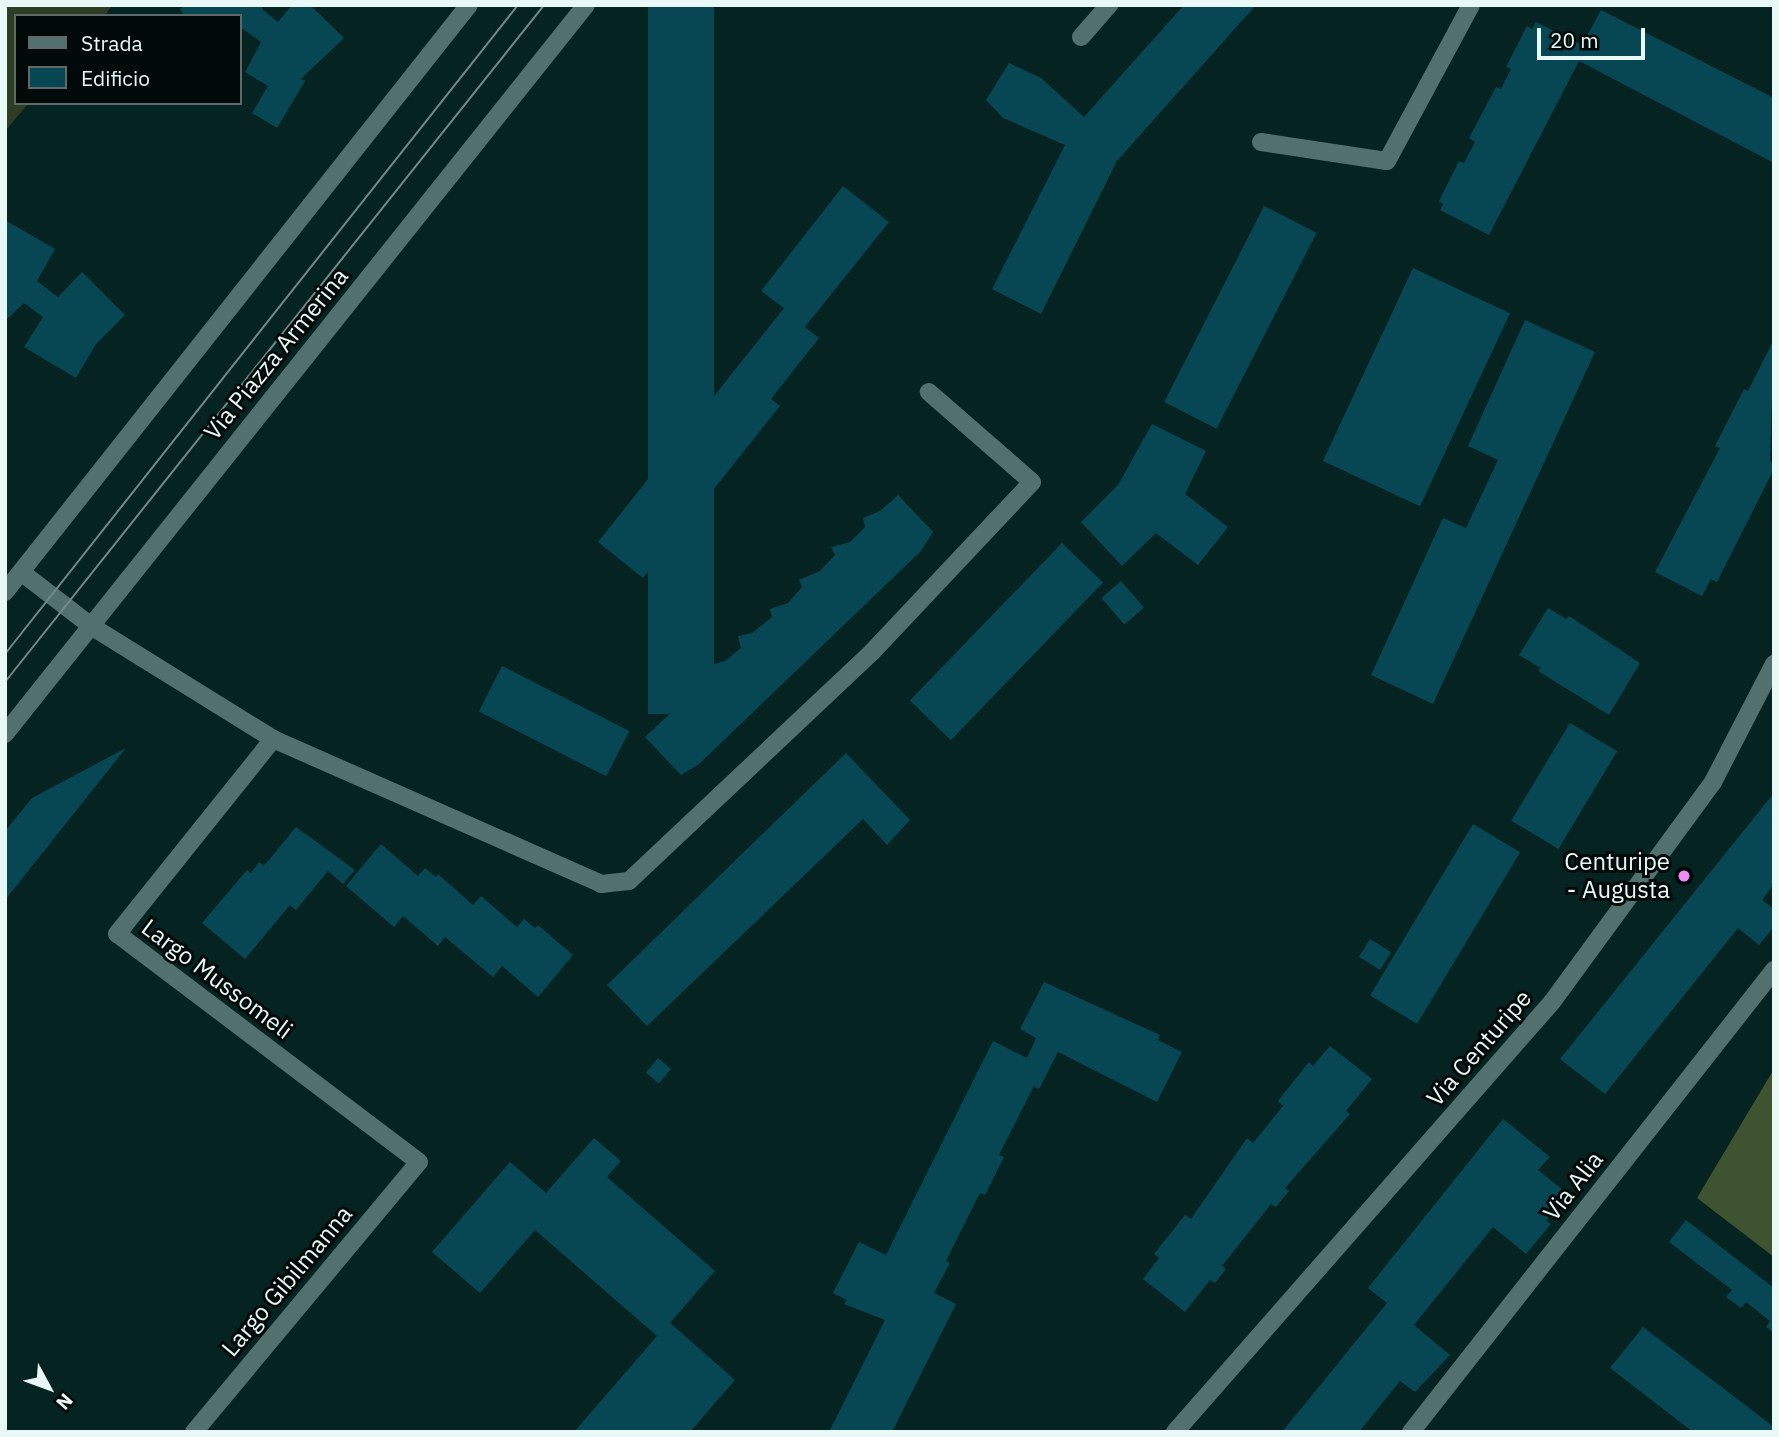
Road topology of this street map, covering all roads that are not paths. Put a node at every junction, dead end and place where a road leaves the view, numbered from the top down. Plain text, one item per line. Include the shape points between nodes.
1 (469, 5) edge
2 (586, 5) edge
3 (1110, 5) edge
4 (1471, 5) edge
5 (1081, 37) dead end
6 (1261, 142) dead end
7 (929, 392) dead end
8 (21, 572) junction
9 (5, 592) edge
10 (91, 626) junction
11 (1774, 664) edge
12 (5, 734) edge
13 (273, 739) junction
14 (1774, 970) edge
15 (419, 1162) joint
16 (194, 1432) edge
17 (1175, 1432) edge
18 (1412, 1432) edge

1 - 8 street
2 - 10 street, Via Piazza Armerina
3 - 5 street
4 - 6 street via 1387,161
7 - 13 street via 1032,482 872,652 629,881 601,884
8 - 9 street
8 - 10 street
10 - 12 street, Via Piazza Armerina
10 - 13 street
11 - 17 street, Via Centuripe via 1713,782 1552,1002
13 - 15 street, Largo Mussomeli via 117,934
14 - 18 street, Via Alia
15 - 16 street, Largo Gibilmanna

